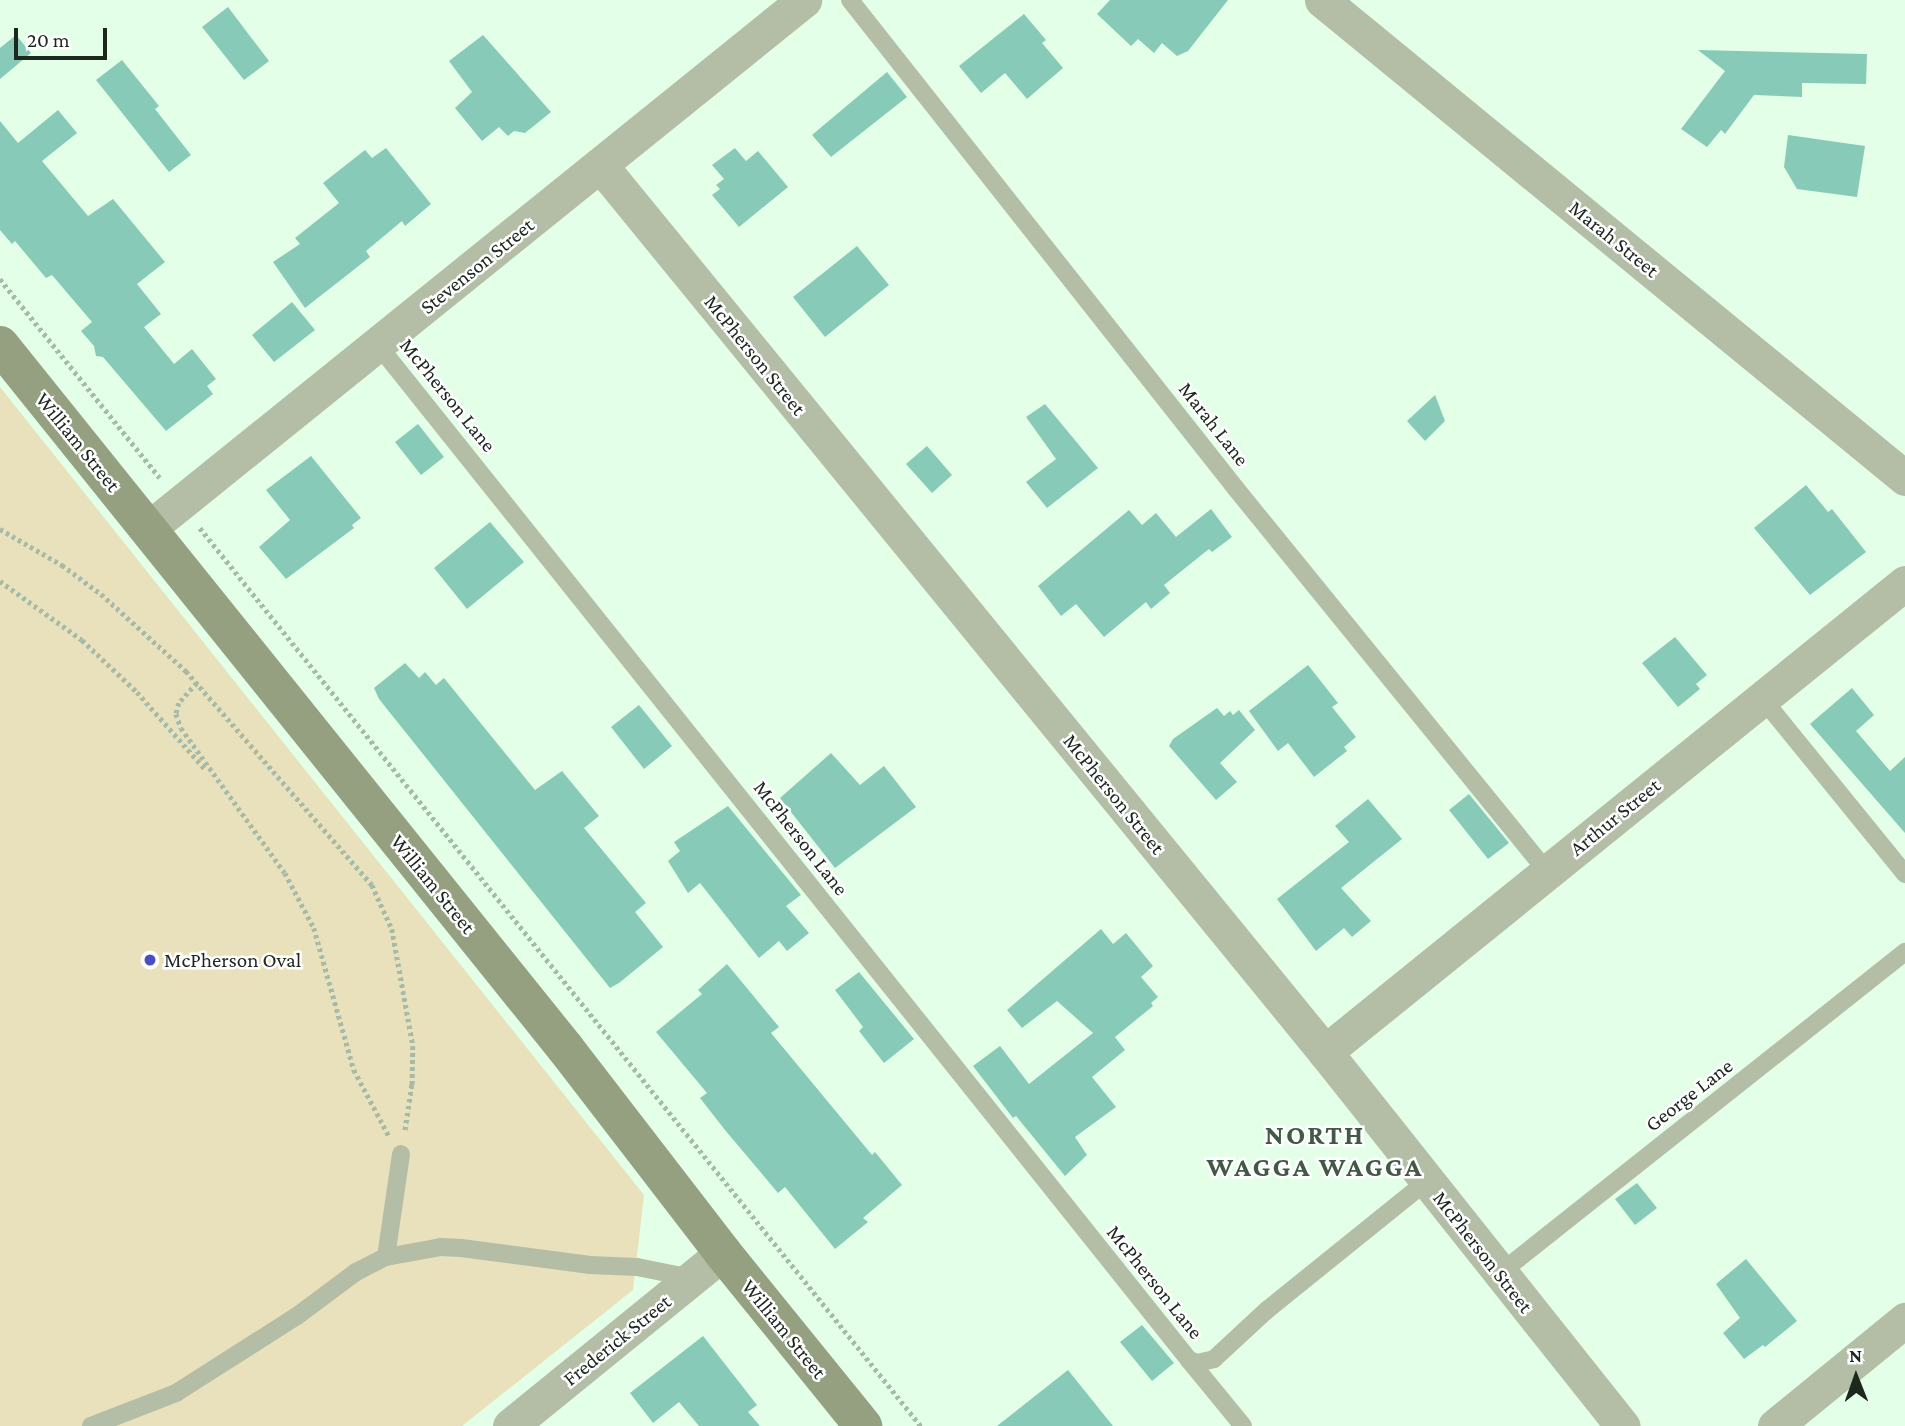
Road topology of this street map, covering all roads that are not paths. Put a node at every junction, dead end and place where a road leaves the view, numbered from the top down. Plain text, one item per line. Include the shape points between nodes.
1 (804, 0) edge
2 (850, 0) edge
3 (1322, 0) edge
4 (601, 166) junction
5 (0, 345) edge
6 (379, 345) junction
7 (1905, 478) edge
8 (148, 529) junction
9 (1905, 583) edge
10 (1762, 698) junction
11 (1547, 872) junction
12 (1905, 874) edge
13 (1905, 951) edge
14 (1325, 1052) junction
15 (401, 1154) road end
16 (1427, 1181) junction
17 (723, 1253) junction
18 (386, 1257) junction
19 (1500, 1273) junction
20 (694, 1278) junction
21 (1905, 1320) edge
22 (1189, 1360) junction
23 (91, 1426) edge
24 (510, 1426) edge
25 (863, 1426) edge
26 (1243, 1426) edge
27 (1622, 1426) edge
28 (1775, 1426) edge

1 - 4 street, Stevenson Street
2 - 11 lane, Marah Lane
3 - 7 street, Marah Street
4 - 6 street, Stevenson Street
4 - 14 street, McPherson Street
5 - 8 street, William Street
6 - 8 street, Stevenson Street
6 - 22 lane, McPherson Lane
8 - 17 street, William Street via 566,1049
9 - 10 street, Arthur Street
10 - 11 street, Arthur Street
10 - 12 lane
11 - 14 street, Arthur Street
13 - 19 lane, George Lane
14 - 16 street, McPherson Street
15 - 18 lane
16 - 19 street, McPherson Street
16 - 22 lane, McPherson Lane via 1267,1310 1214,1359
17 - 20 street, Frederick Street
17 - 25 street, William Street
18 - 20 lane via 461,1248 637,1267
18 - 23 lane via 356,1272 297,1316 176,1393
19 - 27 street, McPherson Street
20 - 24 street, Frederick Street
21 - 28 street
22 - 26 lane, McPherson Lane

